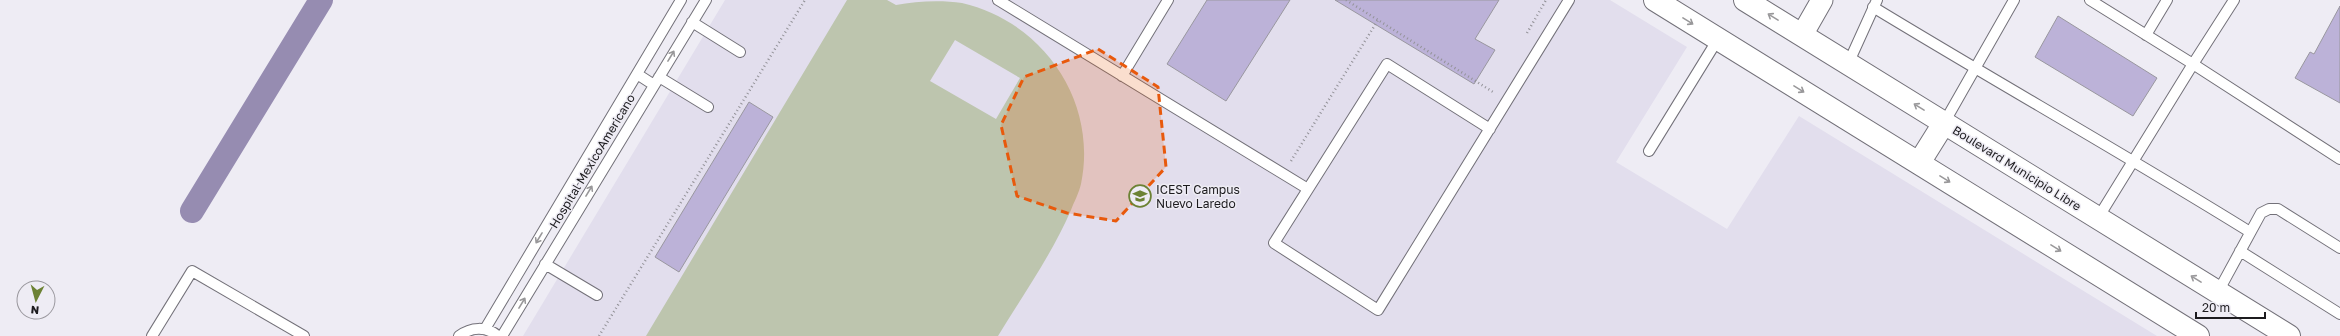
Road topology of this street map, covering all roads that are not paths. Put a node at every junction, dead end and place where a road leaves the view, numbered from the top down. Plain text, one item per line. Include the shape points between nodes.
1 (681, 0) edge
2 (706, 0) edge
3 (998, 0) edge
4 (1168, 0) edge
5 (1569, 0) edge
6 (1745, 0) edge
7 (1822, 0) edge
8 (2014, 0) edge
9 (2090, 0) edge
10 (2167, 0) edge
11 (2234, 0) edge
12 (1664, 2) edge
13 (1875, 4) edge
14 (692, 22) junction
15 (1802, 35) junction
16 (2146, 35) junction
17 (1718, 39) junction
18 (740, 52) dead end
19 (1848, 64) junction
20 (2193, 64) junction
21 (1975, 69) junction
22 (637, 74) junction
23 (1122, 76) junction
24 (656, 81) junction
25 (708, 107) dead end
26 (1944, 123) junction
27 (1490, 129) junction
28 (1650, 151) dead end
29 (2340, 159) edge
30 (2133, 160) junction
31 (1919, 163) junction
32 (1308, 189) junction
33 (551, 218) junction
34 (2098, 218) junction
35 (567, 228) junction
36 (2250, 232) junction
37 (2340, 248) edge
38 (2240, 251) junction
39 (545, 264) junction
40 (2218, 292) junction
41 (597, 295) dead end
42 (2340, 314) edge
43 (485, 329) junction
44 (152, 336) edge
45 (304, 336) edge
46 (459, 336) edge
47 (498, 336) edge
48 (502, 336) edge
49 (2198, 336) edge
50 (2289, 336) edge

1 - 22 lane, Hospital MexicoAmericano
2 - 14 lane, Hospital MexicoAmericano
3 - 23 lane
4 - 23 lane
5 - 27 lane
15 -> 6 main road, Boulevard Municipio Libre
7 - 15 street
8 - 21 lane
9 - 16 lane
10 - 16 lane
11 - 20 lane
12 -> 17 main road
13 - 19 lane
13 - 21 lane
14 - 18 lane
24 -> 14 lane, Hospital MexicoAmericano
15 - 19 main road, Boulevard Municipio Libre
16 - 20 lane
17 - 28 lane
17 -> 31 main road
26 -> 19 main road, Boulevard Municipio Libre
20 - 29 lane
20 - 30 lane
21 - 26 lane
21 - 30 lane
22 - 24 lane
22 - 33 lane, Hospital MexicoAmericano
23 - 32 lane
24 - 25 lane
35 -> 24 lane, Hospital MexicoAmericano
26 - 31 main road
26 - 34 main road, Boulevard Municipio Libre
27 - 32 lane via 1386,64
27 - 32 lane via 1378,310 1274,243
30 - 34 lane
30 - 36 lane
31 -> 49 main road
33 - 35 lane
33 -> 43 lane, Hospital MexicoAmericano
40 -> 34 main road, Boulevard Municipio Libre
35 - 39 lane, Hospital MexicoAmericano
36 - 37 lane via 2262,213 2269,209 2278,209
36 - 38 lane
38 - 40 lane
38 - 42 lane
39 - 41 lane
48 -> 39 lane, Hospital MexicoAmericano
40 - 50 main road, Boulevard Municipio Libre
43 - 46 lane via 468,330
43 - 47 lane
44 - 45 lane via 192,271

